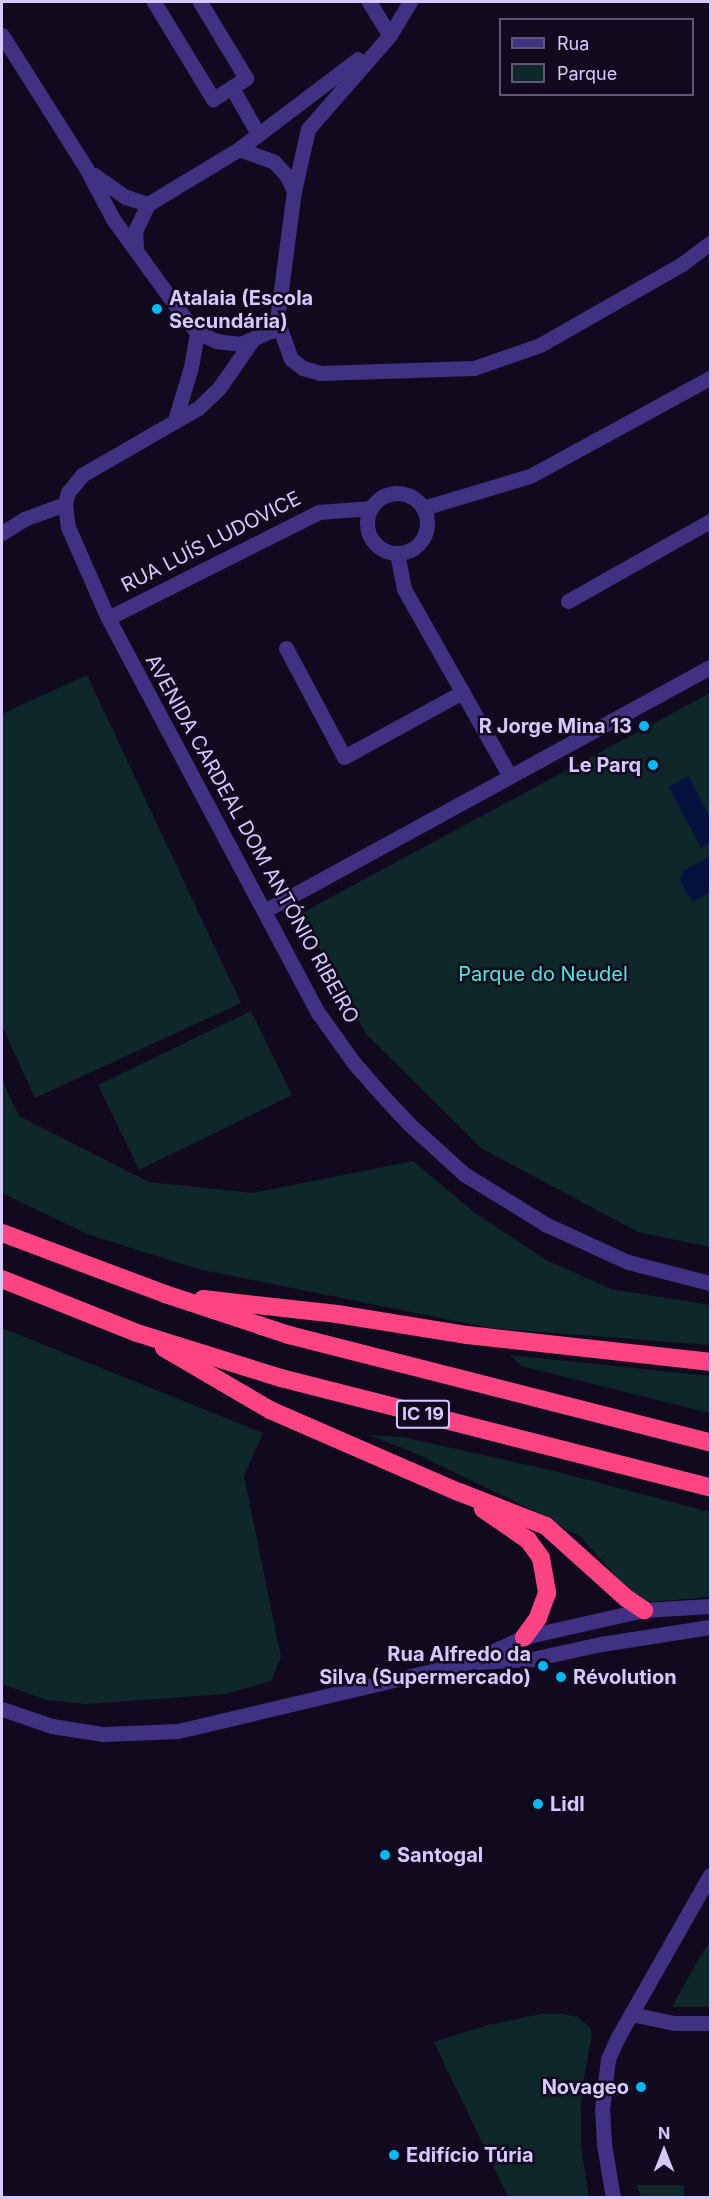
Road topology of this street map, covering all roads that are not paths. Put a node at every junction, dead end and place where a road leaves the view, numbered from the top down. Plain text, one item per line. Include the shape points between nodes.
1 (154, 2) edge
2 (200, 2) edge
3 (369, 2) edge
4 (410, 2) edge
5 (2, 35) edge
6 (390, 35) junction
7 (232, 88) junction
8 (258, 134) junction
9 (239, 149) junction
10 (86, 168) junction
11 (294, 191) junction
12 (148, 204) junction
13 (711, 243) edge
14 (136, 248) junction
15 (277, 320) junction
16 (197, 332) junction
17 (251, 342) junction
18 (711, 378) edge
19 (175, 420) junction
20 (64, 504) junction
21 (371, 508) junction
22 (423, 508) junction
23 (711, 521) edge
24 (2, 533) edge
25 (397, 553) junction
26 (568, 601) dead end
27 (108, 618) junction
28 (285, 648) dead end
29 (711, 667) edge
30 (462, 692) junction
31 (510, 776) junction
32 (264, 911) junction
33 (2, 1233) edge
34 (2, 1279) edge
35 (711, 1283) edge
36 (165, 1294) junction
37 (137, 1332) junction
38 (711, 1362) edge
39 (711, 1442) edge
40 (711, 1487) edge
41 (459, 1492) junction
42 (711, 1606) edge
43 (644, 1610) junction
44 (705, 1627) edge
45 (524, 1637) junction
46 (469, 1662) junction
47 (2, 1709) edge
48 (711, 1875) edge
49 (631, 2014) junction
50 (711, 2023) edge
51 (613, 2198) edge

1 - 7 street via 213,99
2 - 7 street via 246,78
3 - 6 street
4 - 6 street
5 - 10 street
6 - 8 street
6 - 11 street via 308,129
7 - 8 street
8 - 9 street
9 - 11 street via 274,162
9 - 12 street
10 - 12 street via 126,198
10 - 14 street via 113,219
11 - 15 street
12 - 14 street via 135,231
13 - 15 street via 682,264 540,345 474,368 320,373 303,368 291,358
14 - 16 street
15 - 17 street via 271,331
16 - 17 street via 216,341 240,345
16 - 19 street
17 - 19 street via 219,388 198,408
18 - 22 street via 530,476
19 - 20 street via 82,475
20 - 24 street via 24,519
20 - 27 street, AVENIDA CARDEAL DOM ANTÓNIO RIBEIRO via 68,527
21 - 22 street via 384,496 402,493
21 - 25 street via 367,518 371,538 387,551
21 - 27 street, RUA LUÍS LUDOVICE via 319,512
22 - 25 street via 427,528 423,538 407,551
23 - 26 street
25 - 30 street via 404,589
27 - 32 street, AVENIDA CARDEAL DOM ANTÓNIO RIBEIRO
28 - 30 street via 344,757
29 - 31 street
30 - 31 street
31 - 32 street
32 - 35 street, AVENIDA CARDEAL DOM ANTÓNIO RIBEIRO via 319,1014 354,1063 410,1125 464,1174 547,1225 628,1262
33 - 36 highway, IC 19
34 - 37 highway, IC 19
36 - 38 highway via 337,1314 467,1335
36 - 39 highway, IC 19 via 289,1335
37 - 40 highway, IC 19 via 281,1378
37 - 41 highway via 270,1410
41 - 43 highway via 546,1526
41 - 45 highway via 528,1540 541,1558 547,1593 538,1618
42 - 43 street
43 - 44 street via 665,1619
43 - 45 street
44 - 46 street via 532,1659
45 - 46 street
46 - 47 street via 178,1731 103,1734 52,1726
48 - 49 street
49 - 50 street via 674,2023
49 - 51 street via 608,2059 603,2087 604,2144

